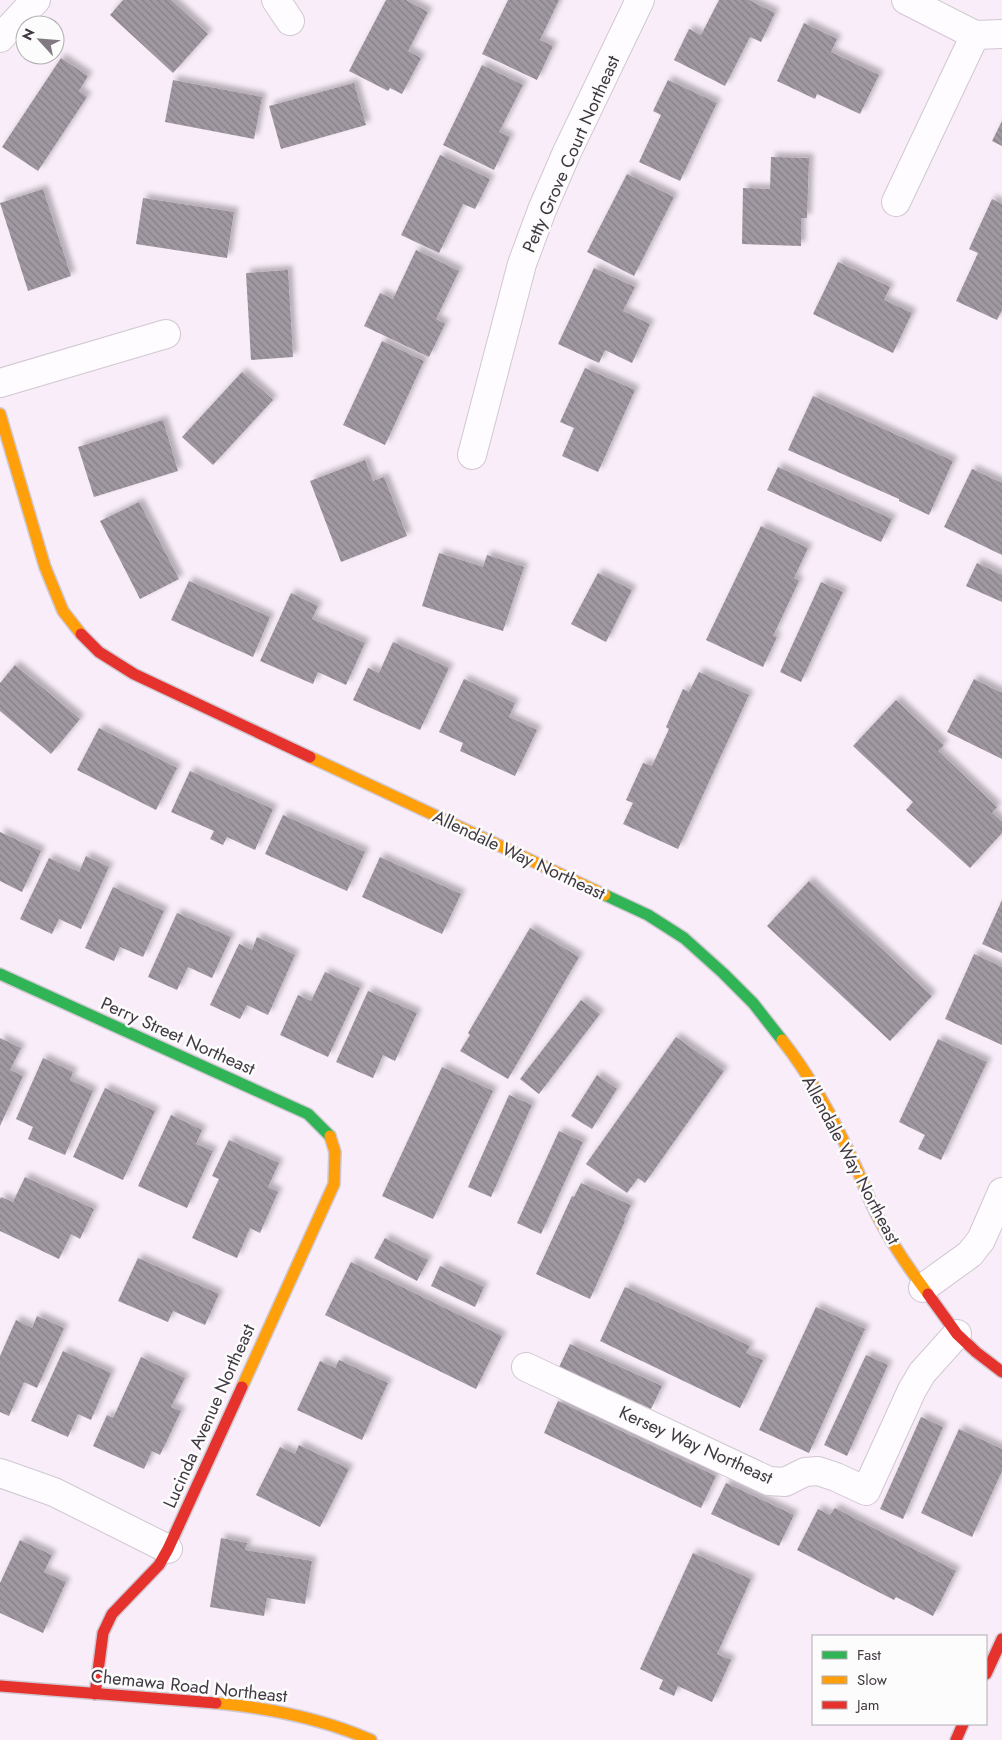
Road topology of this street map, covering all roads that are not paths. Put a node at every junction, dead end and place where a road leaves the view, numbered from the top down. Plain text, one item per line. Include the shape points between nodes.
1 (36, 0) edge
2 (640, 0) edge
3 (906, 0) edge
4 (975, 34) junction
5 (1002, 34) edge
6 (0, 38) edge
7 (896, 202) dead end
8 (166, 334) dead end
9 (0, 384) edge
10 (0, 414) edge
11 (472, 456) dead end
12 (0, 974) edge
13 (334, 1140) joint
14 (1002, 1192) edge
15 (923, 1288) junction
16 (957, 1334) junction
17 (526, 1367) dead end
18 (1002, 1372) edge
19 (0, 1472) edge
20 (168, 1549) junction
21 (1002, 1639) edge
22 (987, 1672) edge
23 (0, 1686) edge
24 (95, 1694) junction
25 (963, 1725) edge
26 (371, 1740) edge
27 (956, 1740) edge

1 - 6 street
2 - 11 street, Petty Grove Court Northeast via 567,152 522,264
3 - 4 street
4 - 5 street
4 - 7 street
8 - 9 street
10 - 15 street, Allendale Way Northeast via 44,567 63,610 100,652 134,674 648,915 684,938 753,1003 796,1058 828,1110 878,1217
12 - 13 street, Perry Street Northeast via 308,1114
13 - 20 street, Lucinda Avenue Northeast via 334,1184
14 - 15 street via 970,1254
15 - 16 street, Allendale Way Northeast
16 - 17 street, Kersey Way Northeast via 915,1384 866,1491 818,1471 805,1472 785,1482 769,1481
16 - 18 street, Allendale Way Northeast
19 - 20 street via 54,1492
20 - 24 street, Lucinda Avenue Northeast via 159,1565 112,1614 103,1633
21 - 22 street
23 - 24 street, Chemawa Road Northeast
24 - 26 street, Chemawa Road Northeast via 217,1703 293,1714
25 - 27 street

